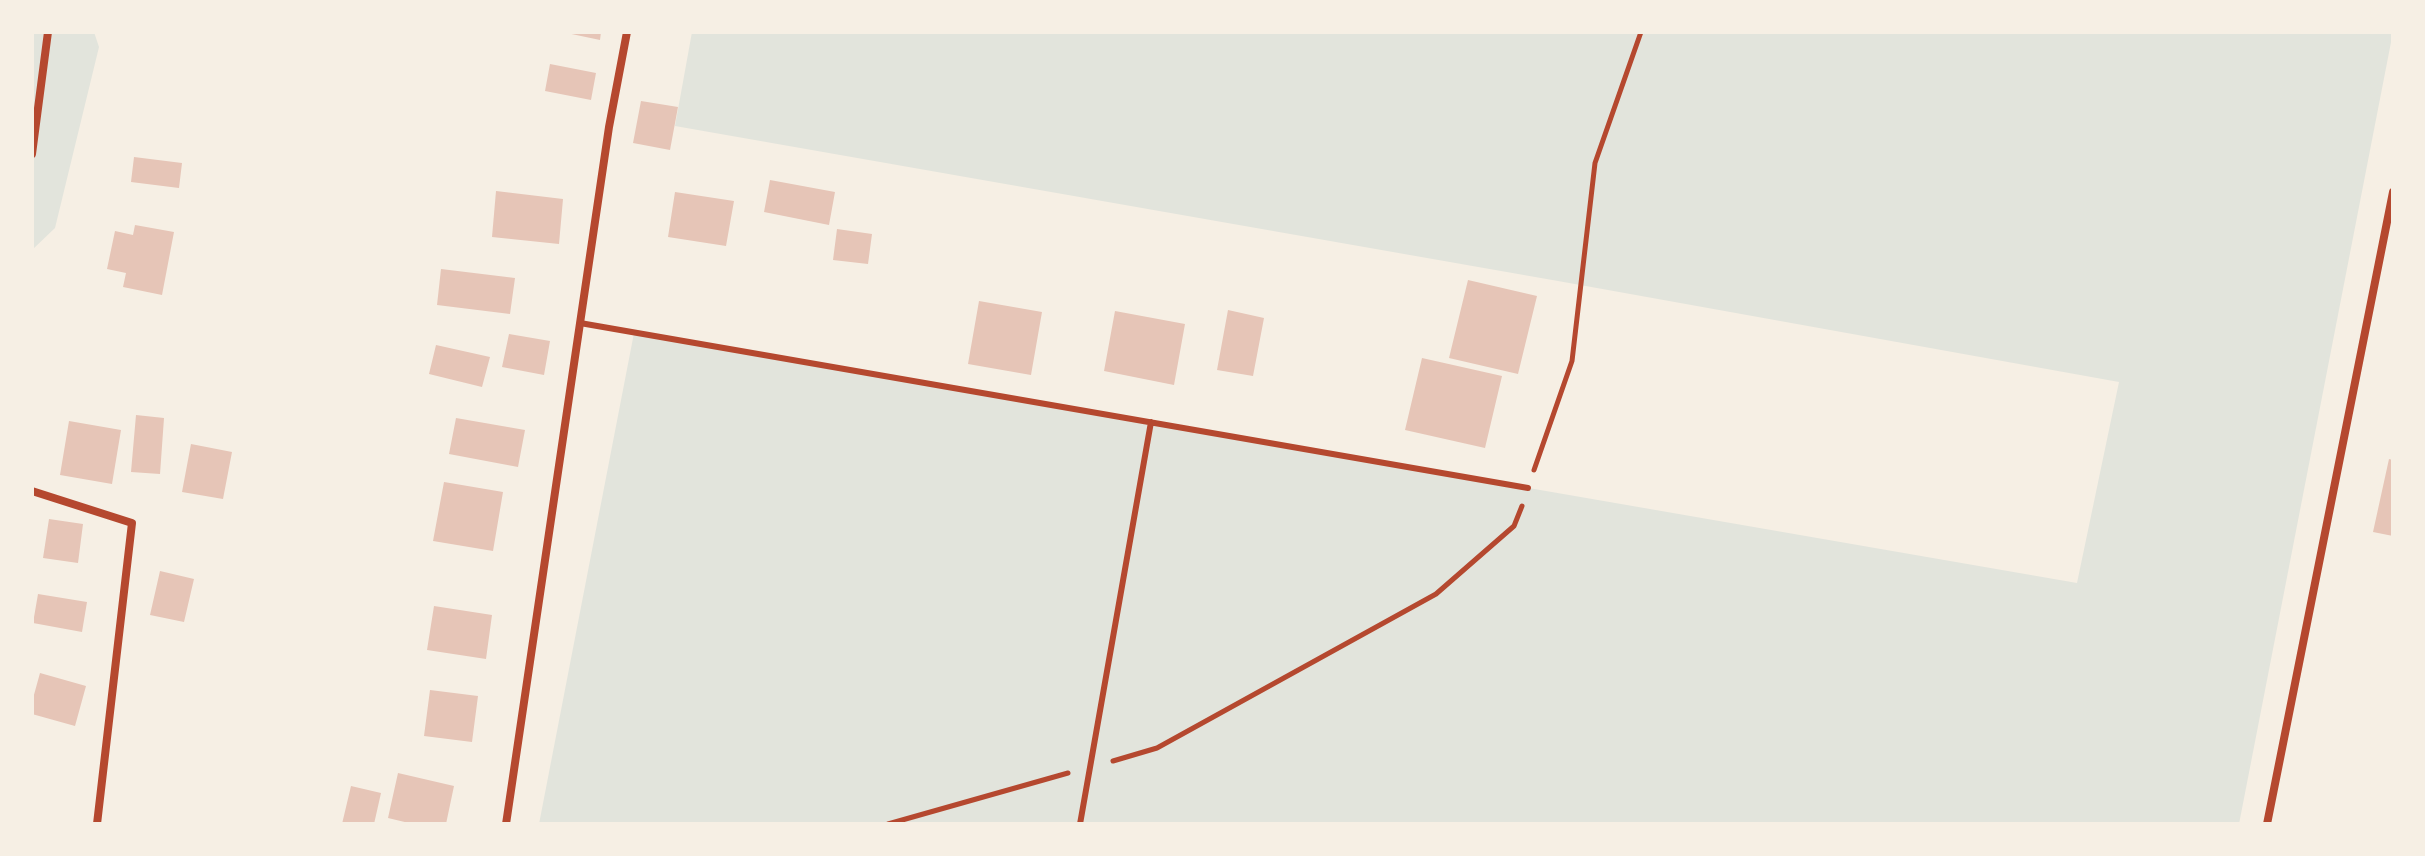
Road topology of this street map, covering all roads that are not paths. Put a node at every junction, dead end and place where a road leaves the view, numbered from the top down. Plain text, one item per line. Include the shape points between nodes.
1 (48, 32) edge
2 (627, 32) edge
3 (32, 154) edge
4 (2393, 192) edge
5 (580, 323) junction
6 (1151, 422) junction
7 (1528, 488) road end
8 (32, 491) edge
9 (97, 824) edge
10 (506, 824) edge
11 (1080, 824) edge
12 (2267, 824) edge

1 - 3 street
2 - 5 street
4 - 12 street
5 - 6 lane
5 - 10 street
6 - 7 lane
6 - 11 lane
8 - 9 street via 132,523

